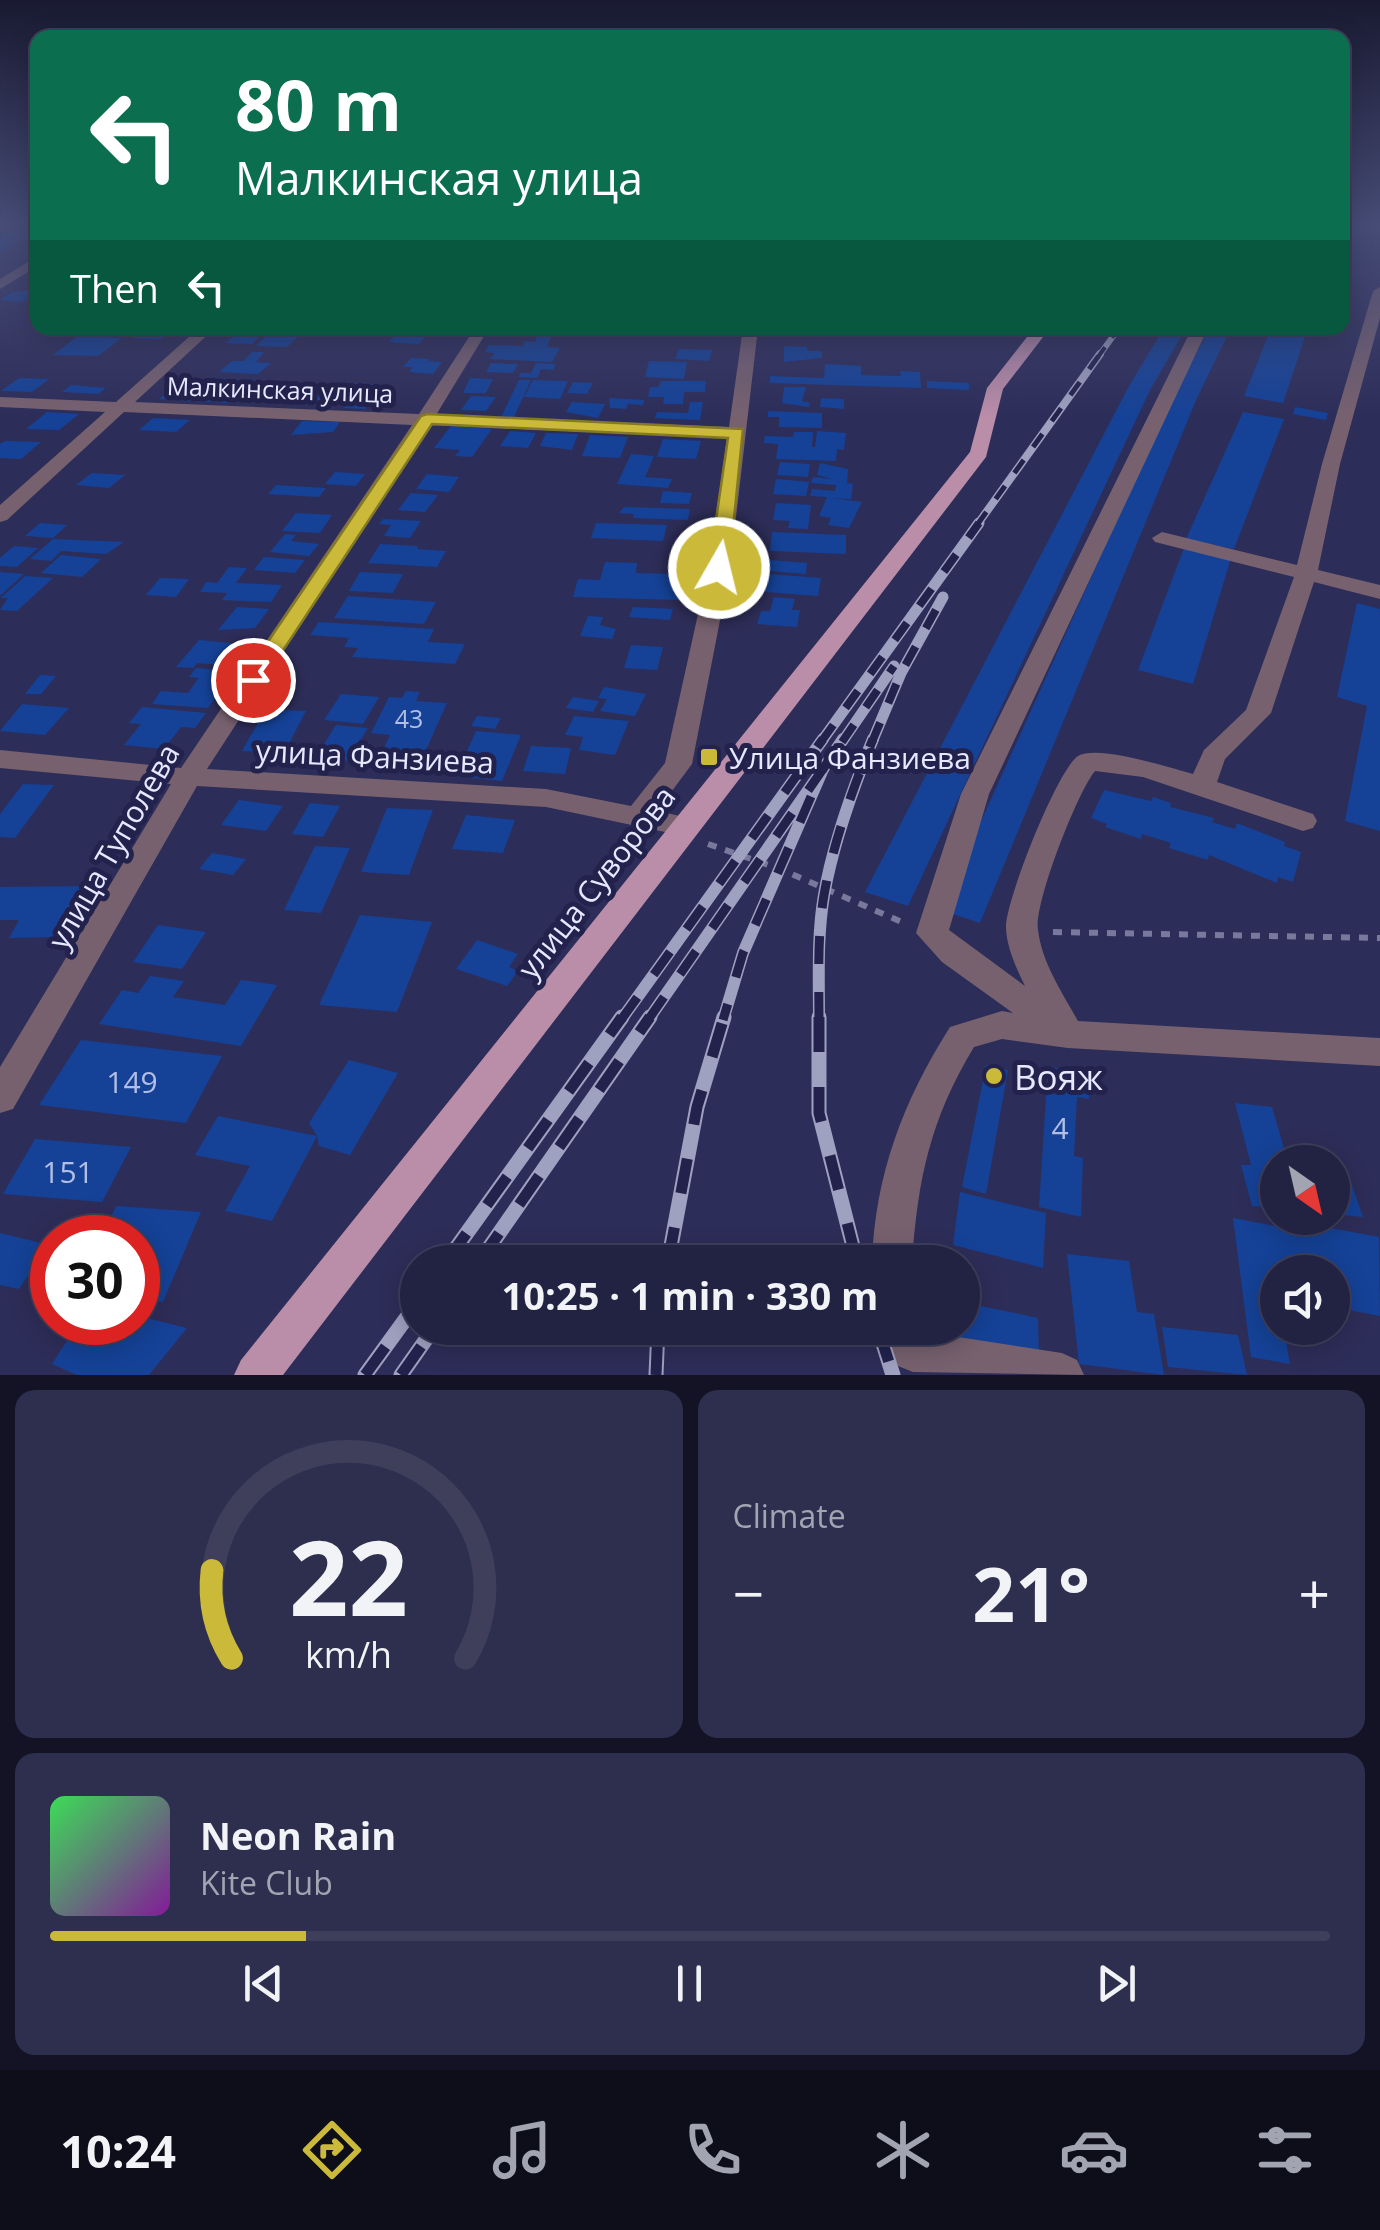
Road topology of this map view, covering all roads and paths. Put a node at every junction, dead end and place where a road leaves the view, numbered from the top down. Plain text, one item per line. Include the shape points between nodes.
1 (1380, 292) edge
2 (199, 335) edge
3 (478, 335) edge
4 (750, 335) edge
5 (1037, 335) edge
6 (1197, 335) edge
7 (1373, 353) edge
8 (0, 402) edge
9 (119, 408) junction
10 (427, 419) junction
11 (737, 433) junction
12 (0, 516) edge
13 (1162, 538) dead end
14 (1306, 574) junction
15 (1380, 592) edge
16 (0, 760) edge
17 (188, 777) junction
18 (1202, 786) junction
19 (640, 815) junction
20 (1303, 822) dead end
21 (696, 835) junction
22 (932, 933) junction
23 (1023, 933) junction
24 (1380, 938) edge
25 (1068, 1034) junction
26 (1380, 1052) edge
27 (0, 1098) edge
28 (893, 1245) edge
29 (911, 1345) edge
30 (256, 1375) edge
31 (1062, 1375) edge

1 - 7 street
2 - 9 street
3 - 10 street, улица Туполева
4 - 11 street
5 - 21 main road, улица Суворова via 995,388 979,453
6 - 22 street via 975,794
7 - 14 street via 1331,464
8 - 9 street, Малкинская улица
9 - 10 street, Малкинская улица
9 - 12 street
10 - 11 street, Малкинская улица
10 - 17 street, улица Туполева
11 - 19 street via 719,568 678,764
13 - 14 street
14 - 15 street
14 - 18 street via 1258,714 1213,756
16 - 17 street, улица Фанзиева
17 - 19 street, улица Фанзиева via 546,798
17 - 27 street, улица Туполева
18 - 20 street
18 - 23 street via 1088,762 1073,780 1039,862
19 - 21 street, улица Фанзиева
21 - 22 path
21 - 30 main road, улица Суворова
22 - 25 street
23 - 24 path
23 - 25 street via 1032,970
25 - 26 street
25 - 28 street via 1002,1025 962,1036 933,1081 902,1158
29 - 31 street via 943,1358

